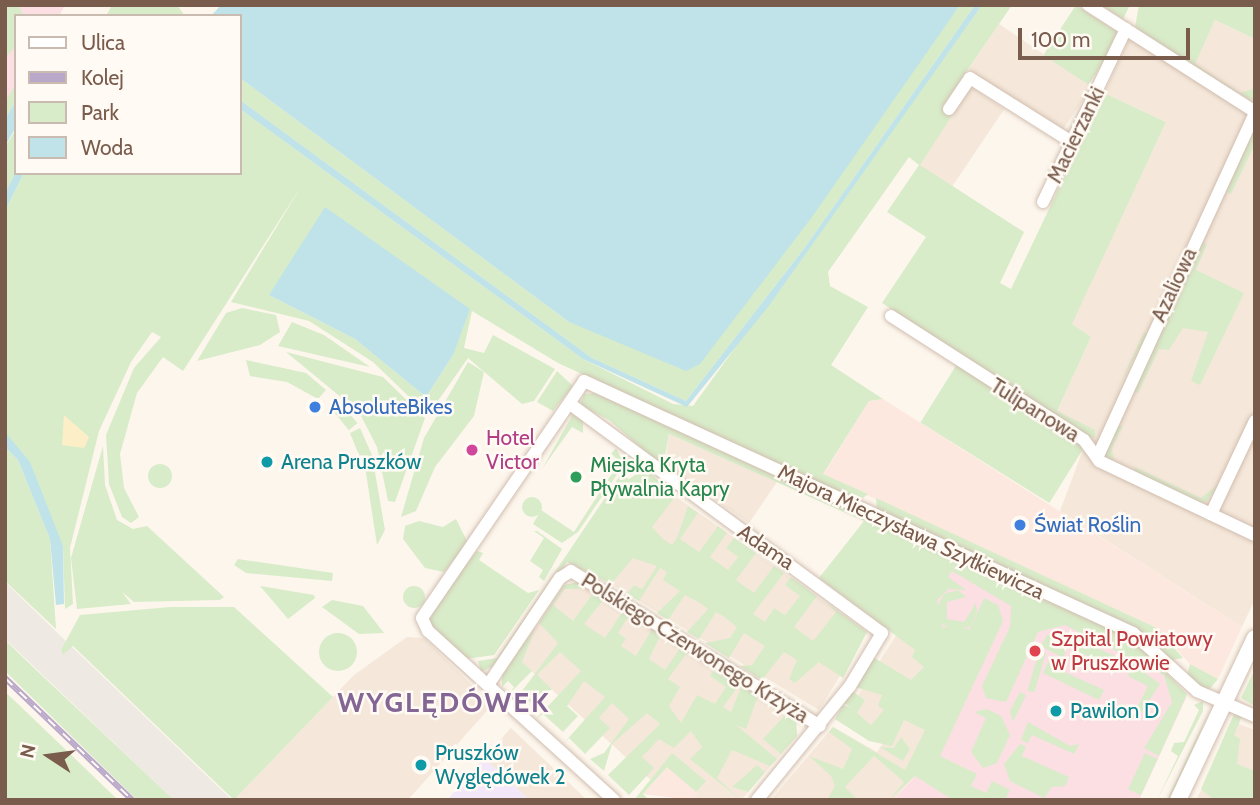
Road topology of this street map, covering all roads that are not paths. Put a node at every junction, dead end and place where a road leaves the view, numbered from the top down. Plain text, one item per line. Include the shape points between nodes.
1 (1088, 5) edge
2 (1126, 29) junction
3 (949, 109) dead end
4 (1255, 113) edge
5 (1070, 141) junction
6 (1043, 202) dead end
7 (891, 316) dead end
8 (570, 404) junction
9 (1255, 421) edge
10 (1097, 458) junction
11 (1212, 514) junction
12 (1255, 535) edge
13 (1255, 638) edge
14 (488, 685) junction
15 (1224, 704) junction
16 (1255, 716) edge
17 (820, 726) junction
18 (614, 800) edge
19 (757, 800) edge
20 (1178, 800) edge

1 - 2 street
2 - 4 street
2 - 5 street, Macierzanki
3 - 5 street via 970,78
4 - 10 street, Azaliowa
5 - 6 street, Macierzanki
7 - 10 street, Tulipanowa via 1084,440
8 - 14 street via 428,600 425,627
8 - 15 street, Majora Mieczysława Szyłkiewicza via 584,381 1133,634 1192,688
8 - 17 street, Adama via 882,633
9 - 11 street
10 - 11 street, Tulipanowa
11 - 12 street, Tulipanowa
13 - 15 street
14 - 17 street, Polskiego Czerwonego Krzyża via 569,571
14 - 18 street
15 - 16 street, Majora Mieczysława Szyłkiewicza
15 - 20 street
17 - 19 street

